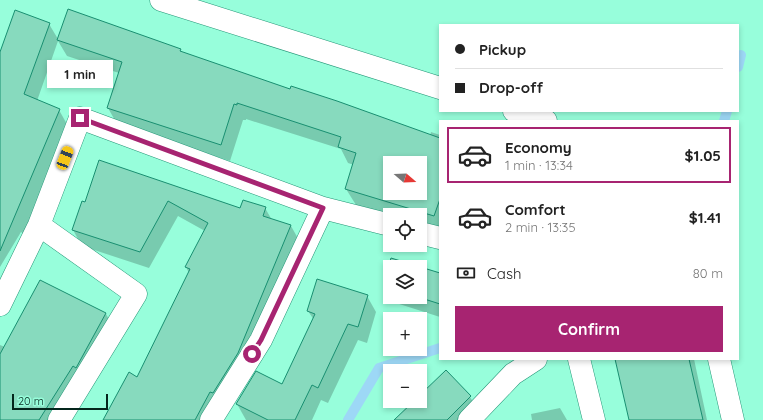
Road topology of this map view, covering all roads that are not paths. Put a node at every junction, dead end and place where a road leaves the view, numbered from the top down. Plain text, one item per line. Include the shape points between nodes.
1 (161, 0) edge
2 (439, 88) edge
3 (517, 112) edge
4 (543, 120) edge
5 (323, 208) junction
6 (383, 223) edge
7 (39, 225) junction
8 (427, 235) edge
9 (439, 238) edge
10 (0, 305) edge
11 (534, 360) edge
12 (579, 360) edge
13 (719, 360) edge
14 (59, 420) edge
15 (211, 420) edge
16 (469, 420) edge
17 (594, 420) edge
18 (733, 420) edge

1 - 2 street
3 - 4 street
5 - 6 street
5 - 7 street via 80,118
5 - 15 street via 261,340
7 - 10 street
7 - 14 street via 136,294
8 - 9 street
11 - 16 street via 513,374
12 - 17 street
13 - 18 street

